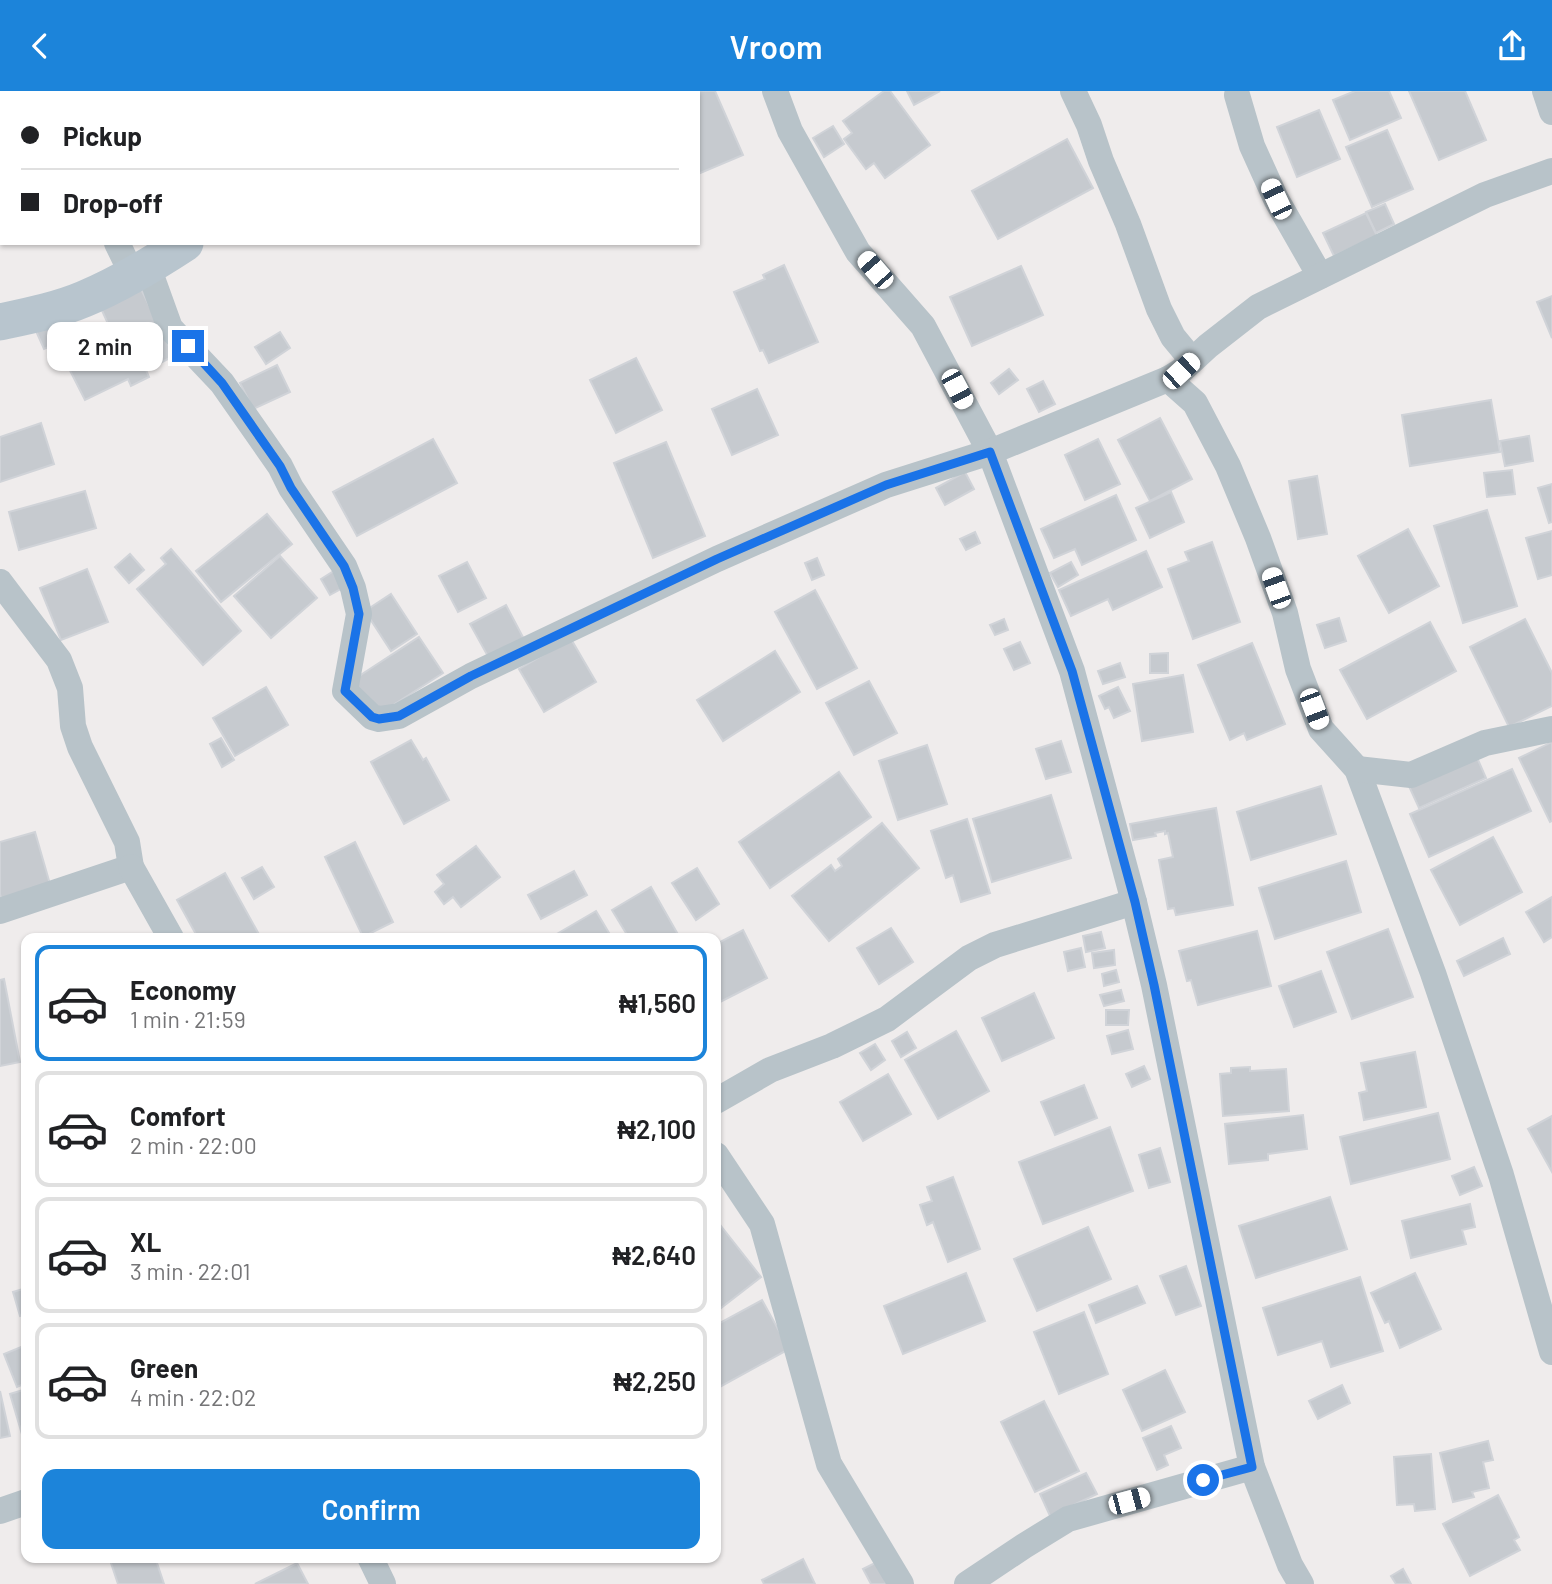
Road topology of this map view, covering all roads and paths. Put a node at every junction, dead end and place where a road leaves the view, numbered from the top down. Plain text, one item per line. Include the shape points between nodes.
1 (775, 91) edge
2 (1073, 91) edge
3 (1545, 91) edge
4 (1237, 95) dead end
5 (1552, 111) edge
6 (1552, 170) edge
7 (119, 245) edge
8 (182, 245) edge
9 (140, 272) junction
10 (1320, 276) junction
11 (0, 322) edge
12 (1192, 361) junction
13 (1168, 379) junction
14 (990, 452) junction
15 (0, 582) edge
16 (1552, 729) edge
17 (1357, 769) junction
18 (131, 867) junction
19 (1135, 902) junction
20 (0, 911) edge
21 (168, 933) edge
22 (721, 1098) edge
23 (721, 1162) edge
24 (1552, 1352) edge
25 (1252, 1467) junction
26 (21, 1504) edge
27 (0, 1511) edge
28 (373, 1563) edge
29 (383, 1584) edge
30 (901, 1584) edge
31 (967, 1584) edge
32 (1301, 1584) edge

1 - 14 street via 790,131 859,252 923,326
2 - 12 street via 1159,309
3 - 5 street
4 - 10 street via 1252,146 1276,199
6 - 10 street via 1485,195
7 - 9 street
8 - 9 street
9 - 11 street via 83,300
9 - 14 street via 170,328 222,383 344,566 359,614 345,691 379,719 399,716 471,676 705,565 886,485
10 - 12 street via 1258,307
12 - 13 street
13 - 14 street
13 - 17 street via 1195,403 1228,466 1285,613 1298,669 1321,729
14 - 19 street via 1072,671
15 - 18 street via 59,660 71,688 73,726 80,747 127,842
16 - 17 street via 1485,743 1411,775
17 - 24 street via 1489,1137
18 - 20 street
18 - 21 street
19 - 22 street via 995,945 887,1019 770,1070
19 - 25 street
23 - 30 street via 762,1224 829,1464
25 - 31 street via 1068,1519
25 - 32 street
26 - 27 street
28 - 29 street

